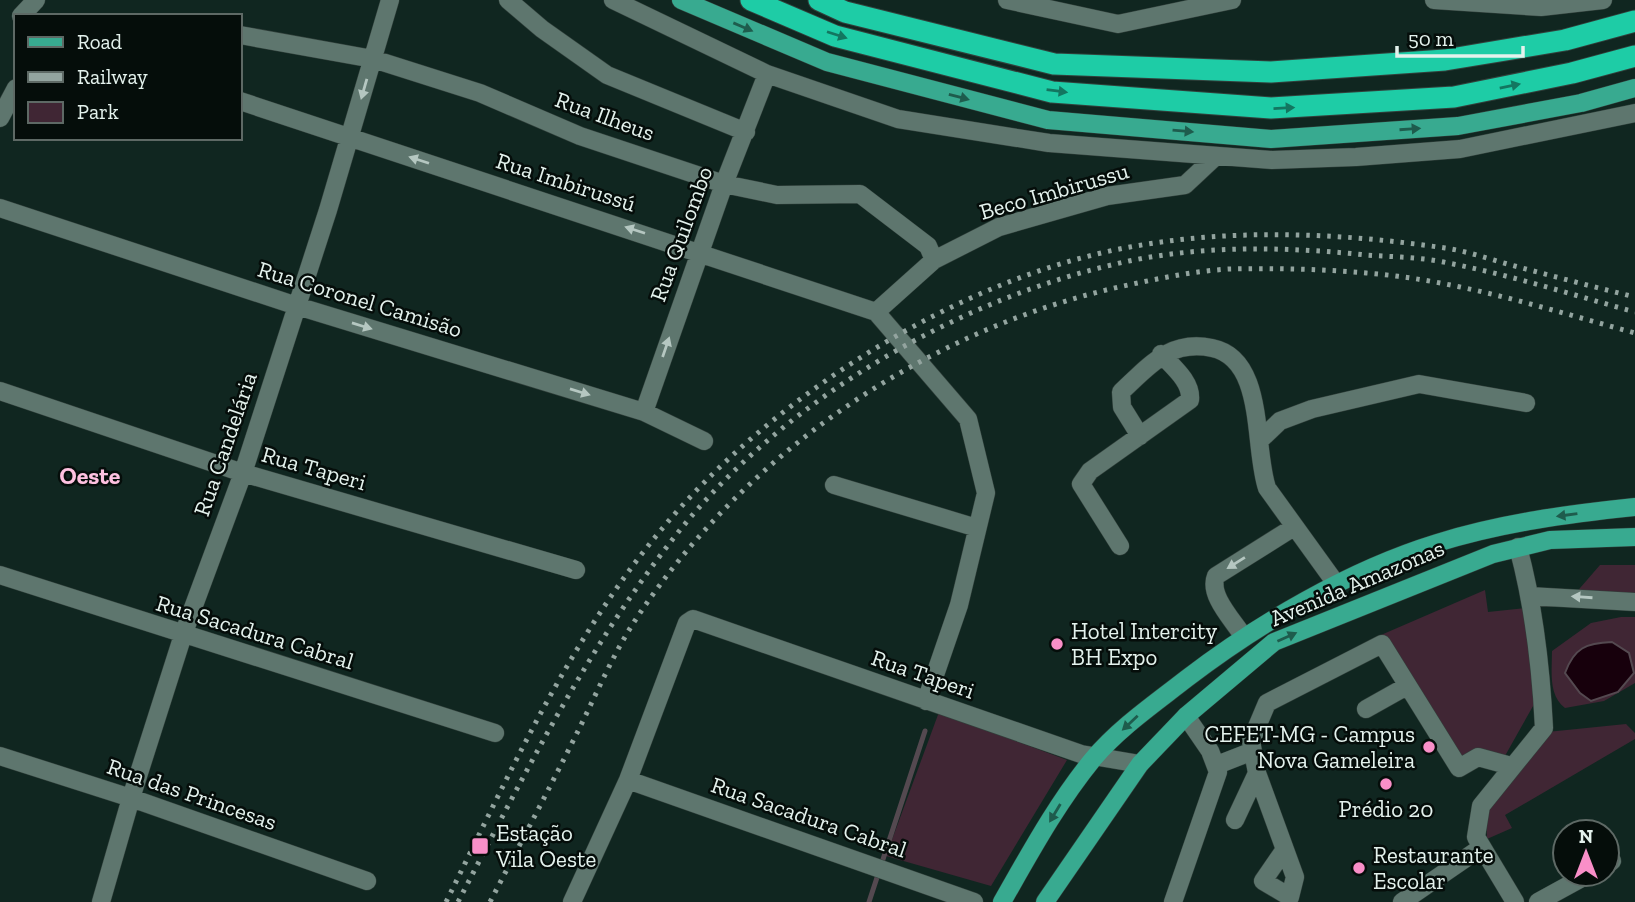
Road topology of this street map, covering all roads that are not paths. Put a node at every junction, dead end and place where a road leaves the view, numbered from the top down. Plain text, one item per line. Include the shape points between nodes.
1 (36, 0) edge
2 (390, 0) edge
3 (508, 0) edge
4 (613, 0) edge
5 (681, 0) edge
6 (751, 0) edge
7 (819, 0) edge
8 (1007, 0) edge
9 (1232, 0) edge
10 (1434, 0) edge
11 (1603, 0) edge
12 (23, 14) edge
13 (1635, 21) edge
14 (242, 35) edge
15 (1635, 56) edge
16 (373, 60) junction
17 (767, 74) junction
18 (1635, 88) edge
19 (14, 92) edge
20 (242, 102) edge
21 (1635, 113) edge
22 (0, 118) edge
23 (746, 132) junction
24 (350, 137) junction
25 (1216, 156) junction
26 (724, 184) junction
27 (0, 208) edge
28 (700, 251) junction
29 (934, 260) junction
30 (297, 306) junction
31 (876, 312) junction
32 (1161, 354) junction
33 (0, 391) edge
34 (1526, 403) dead end
35 (644, 412) junction
36 (1140, 436) junction
37 (704, 441) dead end
38 (1259, 441) junction
39 (243, 473) junction
40 (834, 485) dead end
41 (1635, 507) edge
42 (1294, 527) junction
43 (977, 528) junction
44 (1635, 537) edge
45 (1120, 547) dead end
46 (1518, 547) junction
47 (576, 569) dead end
48 (0, 575) edge
49 (1337, 584) junction
50 (1529, 596) junction
51 (1635, 602) edge
52 (183, 635) junction
53 (1243, 636) junction
54 (1407, 686) junction
55 (926, 701) junction
56 (1366, 709) dead end
57 (1186, 716) junction
58 (495, 733) dead end
59 (1253, 751) junction
60 (0, 756) edge
61 (1095, 757) junction
62 (1140, 764) junction
63 (1217, 765) junction
64 (1511, 766) junction
65 (1257, 773) junction
66 (628, 780) junction
67 (131, 798) junction
68 (1235, 820) dead end
69 (1482, 847) junction
70 (1283, 852) dead end
71 (367, 881) dead end
72 (1563, 888) edge
73 (1397, 900) edge
74 (102, 902) edge
75 (572, 902) edge
76 (974, 902) edge
77 (1002, 902) edge
78 (1045, 902) edge
79 (1173, 902) edge
80 (1515, 902) edge
81 (1538, 902) edge

1 - 12 street
2 - 16 street, Rua Candelária
3 - 23 street via 607,75
4 - 17 street
5 -> 18 main road via 827,62 1048,120 1270,139 1458,125 1581,103
6 -> 15 highway via 835,36 1052,92 1270,108 1454,97
7 - 13 highway via 845,12 1054,64 1271,72 1445,60 1565,40
8 - 9 street via 1118,24
10 - 11 street via 1541,7
14 - 16 street, Rua Ilheus
16 -> 24 street, Rua Candelária
16 - 26 street, Rua Ilheus via 480,93 580,136
17 - 23 street, Rua Quilombo
17 - 25 street via 898,119 1049,143
19 - 22 street
20 - 24 street, Rua Imbirussú
21 - 25 street via 1460,149 1272,160
23 - 26 street, Rua Quilombo
28 -> 24 street, Rua Imbirussú
24 - 30 street, Rua Candelária
25 - 29 street, Beco Imbirussu via 1185,185 1107,196 999,228
26 - 28 street, Rua Quilombo
26 - 29 street, Rua Ilheus via 777,195 860,194 928,246
27 - 30 street, Rua Coronel Camisão
28 - 31 street, Rua Imbirussú
35 -> 28 street, Rua Quilombo
29 - 31 street, Beco Imbirussu
30 -> 35 street, Rua Coronel Camisão
30 - 39 street, Rua Candelária
31 - 43 street via 968,419 986,493
32 - 36 street via 1121,392 1122,407
32 - 36 street via 1187,384 1190,400
32 - 38 street via 1176,347 1203,346 1223,350 1238,361 1248,379
33 - 39 street, Rua Taperi
34 - 38 street via 1419,384 1312,409 1280,421
35 - 37 street, Rua Coronel Camisão
36 - 45 street via 1090,471 1081,484
38 - 42 street via 1267,488
39 - 47 street, Rua Taperi
39 - 52 street, Rua Candelária
40 - 43 street
41 -> 49 main road, Avenida Amazonas via 1480,531 1434,544
42 - 49 street
42 -> 53 street via 1216,576 1215,592
43 - 55 street via 959,605
44 - 46 main road, Avenida Amazonas via 1550,540
46 - 50 street
57 -> 46 main road, Avenida Amazonas via 1274,642 1485,556
48 - 52 street, Rua Sacadura Cabral
49 - 53 main road, Avenida Amazonas
51 -> 50 street
50 - 64 street via 1544,728
52 - 58 street, Rua Sacadura Cabral
52 - 67 street, Rua Candelária
53 -> 61 main road, Avenida Amazonas via 1135,718
54 - 56 street
54 - 59 street via 1382,644 1267,703 1251,741
54 - 64 street via 1459,768 1478,757
55 - 61 street, Rua Taperi
55 - 66 street, Rua Taperi via 693,619 687,623
57 - 62 main road, Avenida Amazonas
57 - 63 street
59 - 63 street
59 - 65 street
60 - 67 street, Rua das Princesas
61 - 62 street, Rua Taperi
61 -> 77 main road, Avenida Amazonas via 1061,802
62 - 78 main road, Avenida Amazonas
63 - 79 street via 1217,778
64 - 69 street via 1481,806 1476,837
65 - 68 street
65 - 70 street
66 - 75 street
66 - 76 street, Rua Sacadura Cabral
67 - 71 street, Rua das Princesas
67 - 74 street, Rua Candelária
69 - 73 street
69 - 80 street
72 - 81 street

